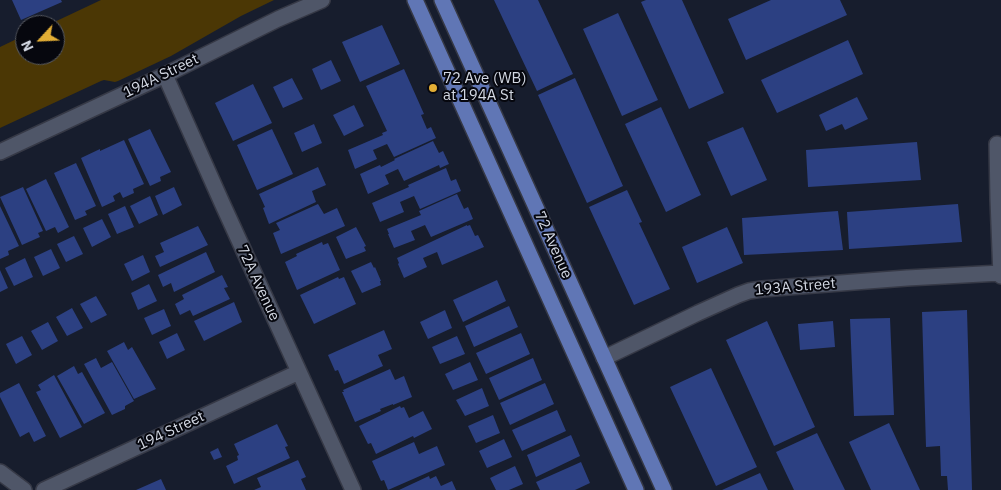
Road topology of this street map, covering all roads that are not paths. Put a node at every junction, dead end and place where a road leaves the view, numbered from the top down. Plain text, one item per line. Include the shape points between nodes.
1 (322, 0) edge
2 (416, 0) edge
3 (442, 0) edge
4 (165, 75) junction
5 (997, 144) dead end
6 (0, 152) edge
7 (1001, 274) edge
8 (604, 358) junction
9 (299, 372) junction
10 (0, 472) edge
11 (24, 490) edge
12 (44, 490) edge
13 (353, 490) edge
14 (636, 490) edge
15 (664, 490) edge

1 - 4 street, 194A Street
2 - 14 main road, 72 Avenue
3 - 8 main road, 72 Avenue
4 - 6 street, 194A Street
4 - 9 street, 72A Avenue
5 - 7 street
7 - 8 street, 193A Street via 749,291
8 - 15 main road, 72 Avenue
9 - 12 street, 194 Street
9 - 13 street, 72A Avenue
10 - 11 street

